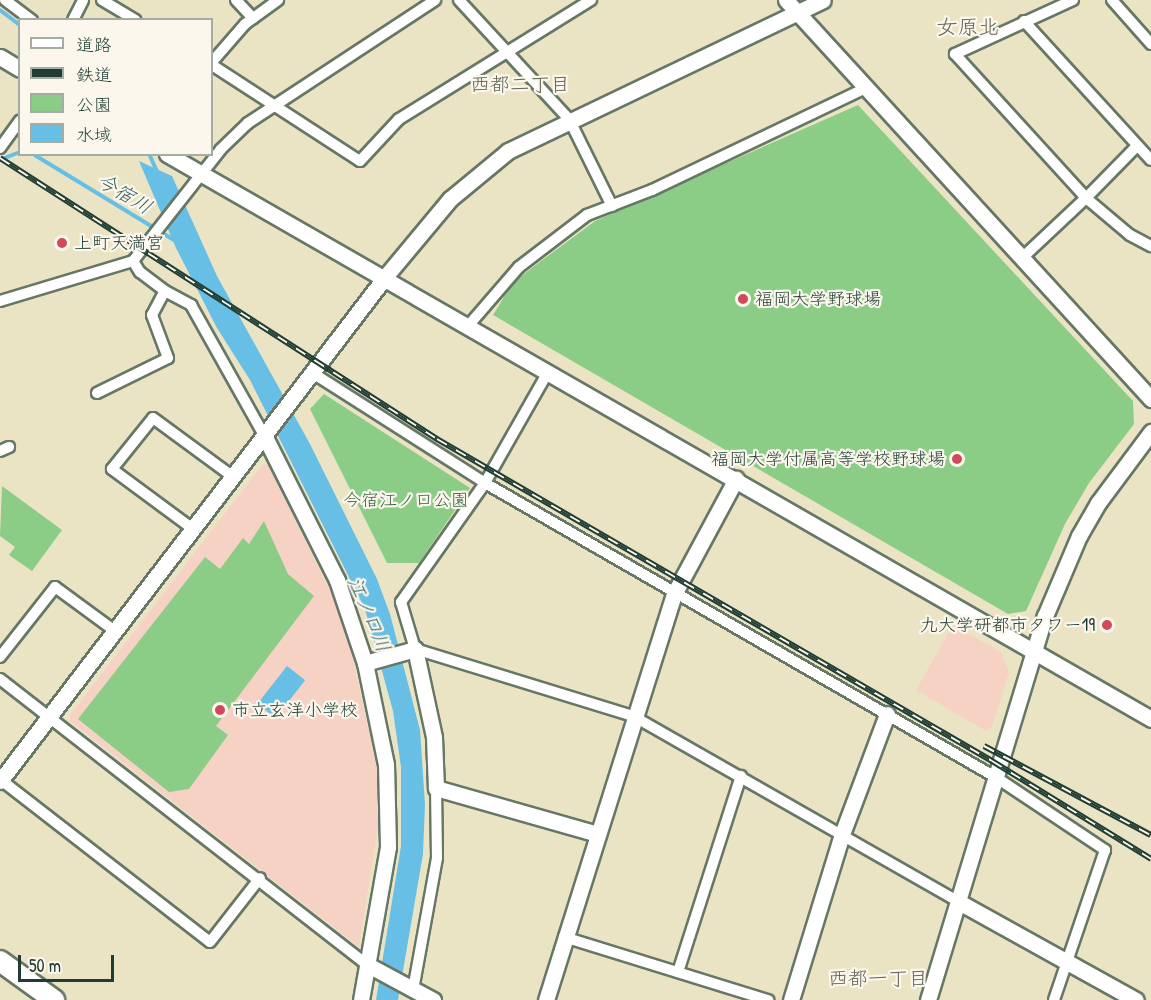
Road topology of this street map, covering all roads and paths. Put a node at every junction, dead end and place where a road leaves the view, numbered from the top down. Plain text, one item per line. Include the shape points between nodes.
1 (5, 0) edge
2 (83, 0) edge
3 (102, 0) edge
4 (236, 0) edge
5 (278, 0) edge
6 (435, 0) edge
7 (459, 0) edge
8 (591, 0) edge
9 (786, 0) edge
10 (823, 0) edge
11 (1073, 0) edge
12 (1112, 0) edge
13 (796, 12) junction
14 (29, 18) edge
15 (74, 18) edge
16 (132, 18) edge
17 (253, 18) junction
18 (1024, 21) junction
19 (1151, 45) edge
20 (507, 52) junction
21 (0, 57) edge
22 (213, 63) edge
23 (213, 65) edge
24 (18, 68) edge
25 (866, 88) junction
26 (272, 106) junction
27 (569, 119) junction
28 (18, 123) edge
29 (1136, 147) junction
30 (0, 148) edge
31 (171, 157) edge
32 (1151, 160) edge
33 (203, 175) junction
34 (1086, 198) junction
35 (612, 206) junction
36 (1151, 246) edge
37 (1022, 258) junction
38 (133, 261) junction
39 (385, 277) junction
40 (165, 291) junction
41 (0, 301) edge
42 (468, 326) junction
43 (311, 372) junction
44 (548, 372) junction
45 (97, 393) dead end
46 (1151, 399) edge
47 (1151, 432) edge
48 (264, 435) junction
49 (232, 476) junction
50 (736, 479) junction
51 (485, 483) junction
52 (193, 529) junction
53 (674, 594) junction
54 (115, 631) junction
55 (415, 649) junction
56 (1034, 651) junction
57 (0, 657) edge
58 (365, 663) junction
59 (0, 679) edge
60 (887, 714) junction
61 (633, 716) junction
62 (49, 717) junction
63 (1151, 719) edge
64 (741, 776) junction
65 (997, 778) junction
66 (0, 781) edge
67 (436, 788) junction
68 (597, 834) junction
69 (842, 834) junction
70 (260, 878) junction
71 (960, 902) junction
72 (564, 937) junction
73 (1066, 960) junction
74 (0, 961) edge
75 (368, 965) junction
76 (678, 972) junction
77 (413, 990) junction
78 (54, 1000) edge
79 (361, 1000) edge
80 (433, 1000) edge
81 (546, 1000) edge
82 (768, 1000) edge
83 (791, 1000) edge
84 (928, 1000) edge
85 (1054, 1000) edge
86 (1136, 1000) edge

1 - 14 street
2 - 15 street
3 - 16 street
4 - 17 street
5 - 17 street
6 - 26 street
7 - 20 street
8 - 20 street
9 - 13 street
10 - 13 street
11 - 18 street
12 - 19 street
13 - 25 street
13 - 27 street
17 - 22 street
18 - 29 street
18 - 34 street via 955,54
20 - 26 street via 399,119 360,161
20 - 27 street
21 - 24 street
23 - 26 street
25 - 35 street
25 - 37 street
26 - 33 street via 221,149
27 - 35 street
27 - 39 street via 508,151 450,200
28 - 30 street
29 - 32 street
29 - 34 street
31 - 33 street
33 - 38 street
33 - 39 street
34 - 36 street via 1130,235
34 - 37 street
35 - 42 street via 587,215 519,267
37 - 46 street
38 - 40 street via 140,272
38 - 41 street
39 - 42 street
39 - 43 street
40 - 45 street via 152,315 168,358
40 - 48 street via 192,305
42 - 44 street
43 - 48 street
43 - 51 street
44 - 50 street
44 - 51 street
47 - 56 street via 1114,478 1079,536
48 - 49 street
48 - 58 street via 337,580
49 - 52 street
49 - 52 street via 153,418 112,469
50 - 53 street
50 - 56 street
51 - 53 street
51 - 55 street via 401,602
52 - 54 street
53 - 60 street
53 - 61 street
54 - 57 street via 55,587
54 - 62 street
55 - 58 street
55 - 61 street
55 - 67 street via 434,737
56 - 63 street
56 - 65 street
58 - 75 street via 386,764 388,847
59 - 62 street
60 - 65 street
60 - 69 street
61 - 64 street
61 - 68 street
62 - 66 street
62 - 70 street
64 - 69 street
64 - 76 street
65 - 71 street
65 - 73 street via 1105,850
66 - 70 street via 210,942
67 - 68 street
67 - 77 street via 437,858
68 - 72 street
69 - 71 street
69 - 83 street
70 - 75 street
71 - 73 street
71 - 84 street
72 - 76 street
72 - 81 street
73 - 85 street
73 - 86 street
74 - 78 highway
75 - 77 street
75 - 79 street
76 - 82 street
77 - 80 street

